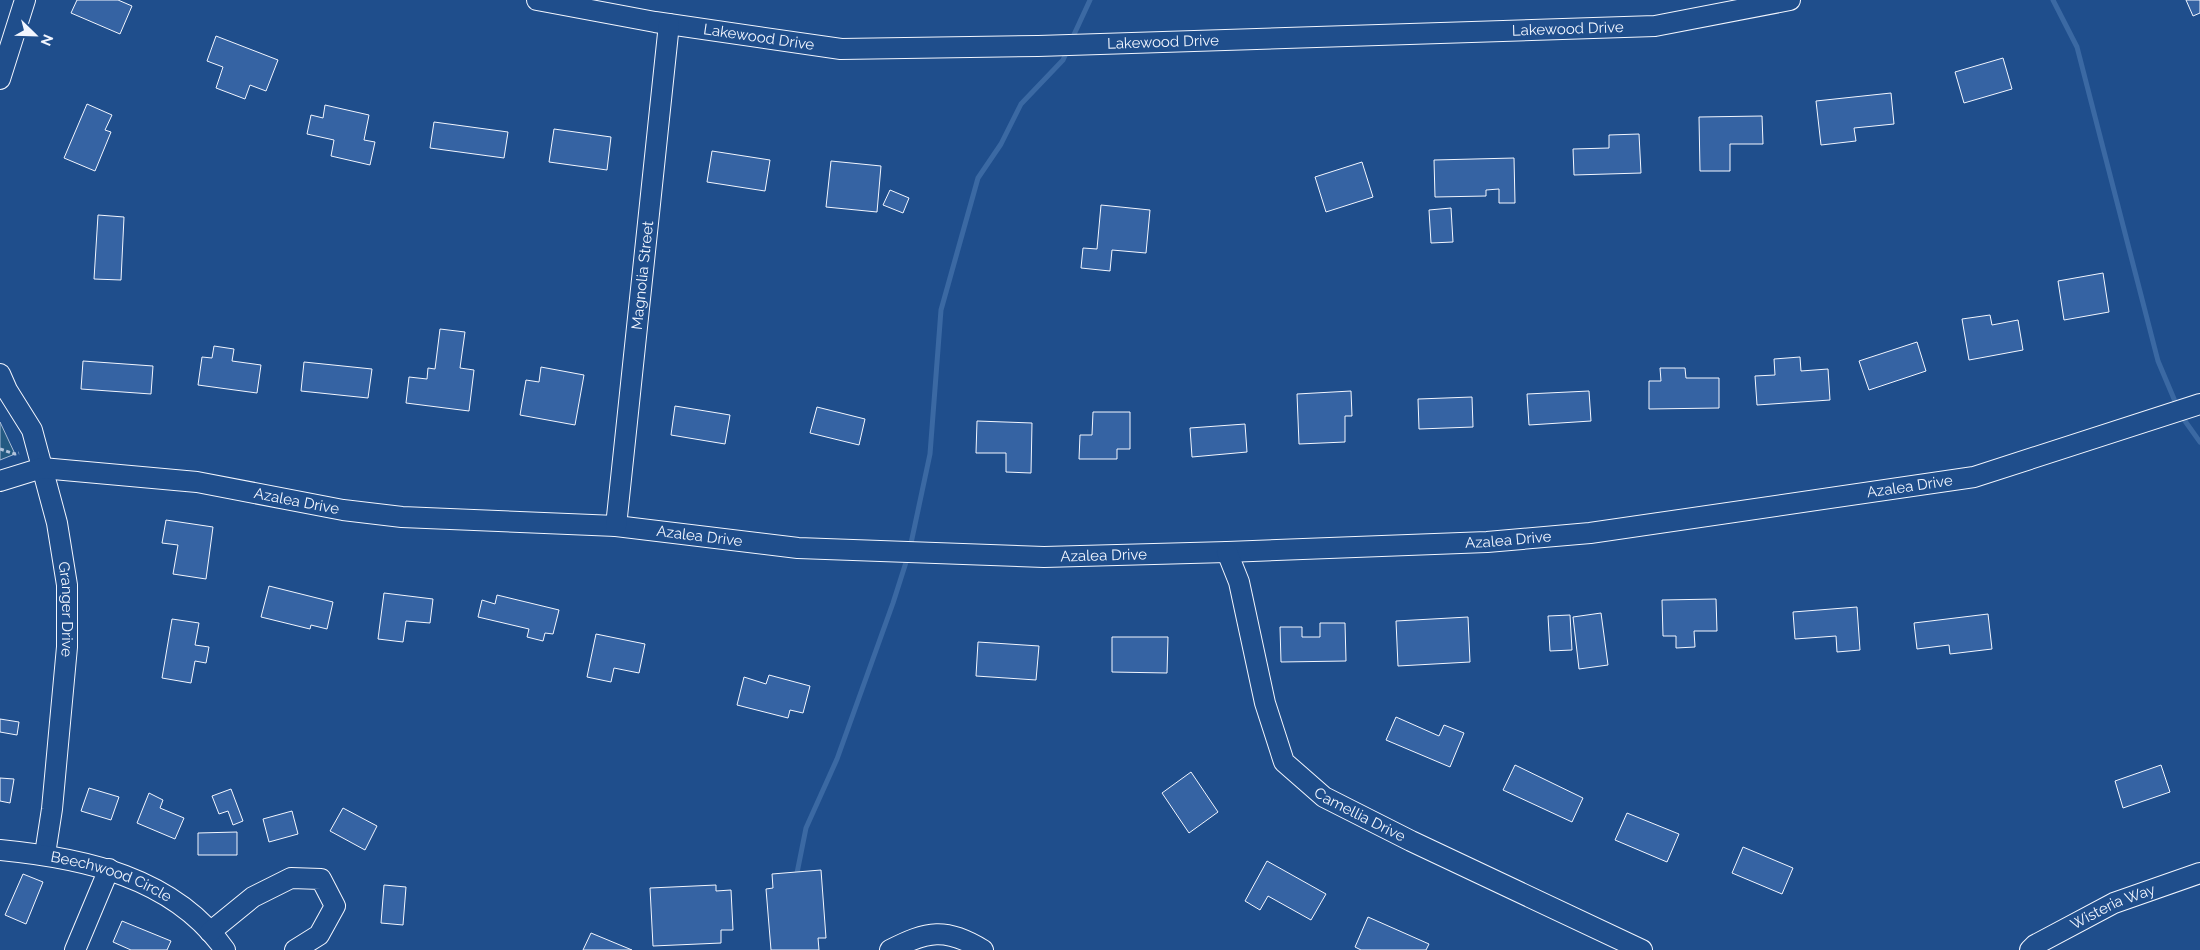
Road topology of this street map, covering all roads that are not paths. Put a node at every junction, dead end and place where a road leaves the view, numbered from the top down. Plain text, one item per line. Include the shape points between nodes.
1 (25, 0) edge
2 (537, 0) edge
3 (1790, 0) edge
4 (669, 24) junction
5 (0, 79) edge
6 (0, 374) edge
7 (2200, 404) edge
8 (42, 468) junction
9 (0, 481) edge
10 (616, 526) junction
11 (1227, 552) junction
12 (0, 850) edge
13 (45, 854) junction
14 (109, 869) junction
15 (2200, 873) edge
16 (210, 932) junction
17 (75, 950) edge
18 (225, 950) edge
19 (294, 950) edge
20 (890, 950) edge
21 (983, 950) edge
22 (1642, 950) edge
23 (2030, 950) edge

1 - 5 street
2 - 4 street, Lakewood Drive
3 - 4 street, Lakewood Drive via 1655,26 1038,46 841,49
4 - 10 street, Magnolia Street
6 - 8 street, Granger Drive via 32,430
7 - 11 street, Azalea Drive via 1974,477 1590,533 1487,542
8 - 9 street, Azalea Drive
8 - 10 street, Azalea Drive via 197,482 402,518
8 - 13 street, Granger Drive via 57,523 67,585 67,638
10 - 11 street, Azalea Drive via 798,548 1044,557
11 - 22 street, Camellia Drive via 1239,582 1265,703 1284,762 1324,797
12 - 13 street, Beechwood Circle
13 - 14 street, Beechwood Circle
14 - 16 street, Beechwood Circle via 174,901
14 - 17 street
15 - 23 street, Wisteria Way via 2114,903
16 - 18 street, Beechwood Circle
16 - 19 street via 253,897 291,878 321,880 335,906 319,935
20 - 21 street via 909,940 942,933 956,936

